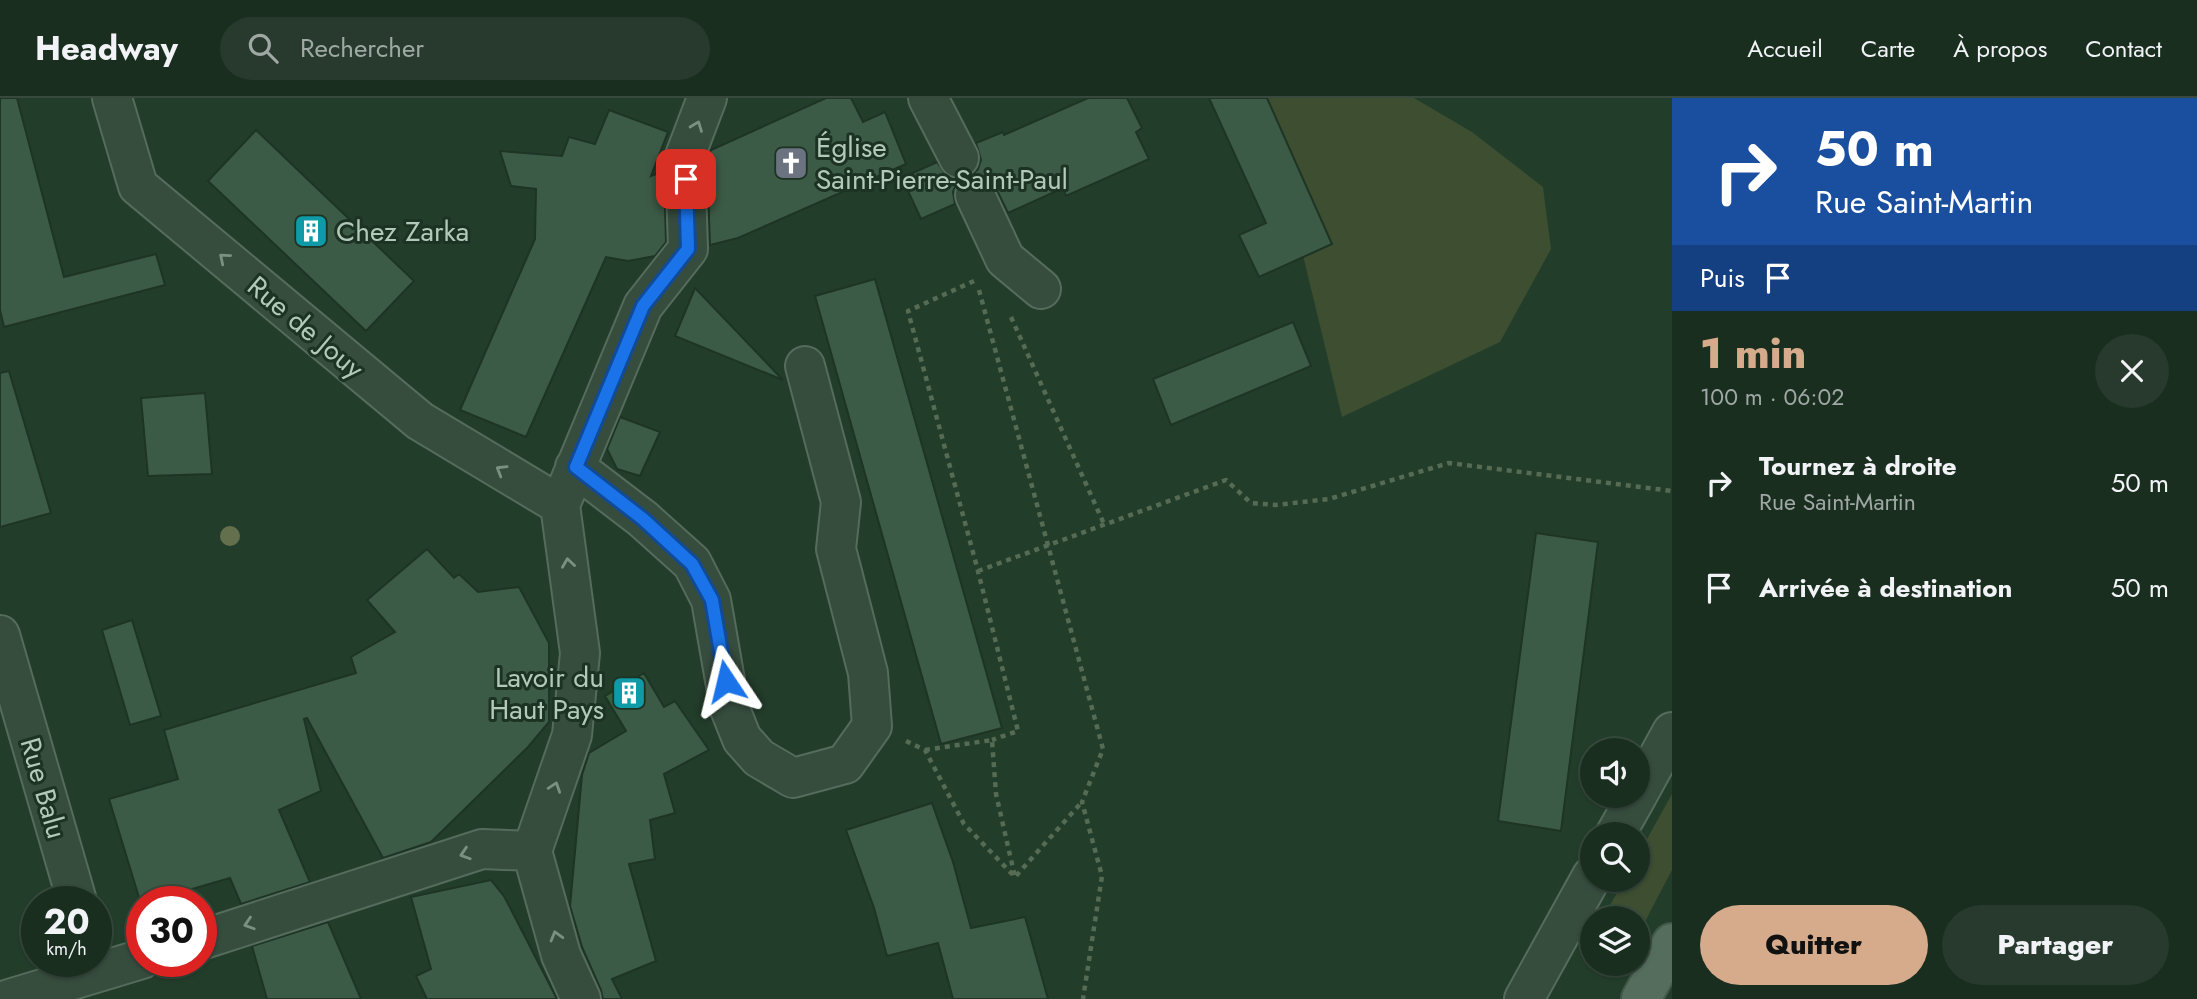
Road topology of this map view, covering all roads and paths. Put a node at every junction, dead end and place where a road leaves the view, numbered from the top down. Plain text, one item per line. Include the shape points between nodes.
1 (112, 98) edge
2 (707, 98) edge
3 (928, 98) edge
4 (959, 158) dead end
5 (975, 195) dead end
6 (991, 270) junction
7 (1041, 289) dead end
8 (1007, 309) dead end
9 (805, 366) dead end
10 (576, 467) junction
11 (1672, 491) edge
12 (560, 505) junction
13 (1104, 524) junction
14 (1048, 545) junction
15 (978, 571) junction
16 (0, 635) edge
17 (872, 726) junction
18 (1672, 732) edge
19 (992, 740) junction
20 (925, 750) junction
21 (1650, 772) edge
22 (1082, 802) junction
23 (532, 851) junction
24 (1015, 877) junction
25 (73, 886) edge
26 (1583, 892) edge
27 (217, 935) edge
28 (1672, 943) edge
29 (126, 966) edge
30 (99, 978) edge
31 (9, 999) edge
32 (581, 999) edge
33 (1083, 999) edge
34 (1524, 999) edge
35 (1641, 999) edge

12 -> 1 street, Rue de Jouy via 420,421 138,187
10 -> 2 street via 643,306 688,249 685,156
3 - 4 street
5 - 6 street
6 - 7 street
6 - 14 path
6 - 15 path via 908,311
8 - 13 path
9 - 17 street via 841,502 836,549 868,673
10 - 12 street
10 - 17 street via 692,564 712,600 730,709 742,739 759,758 793,778 845,765
11 - 13 path via 1449,463 1329,499 1276,505 1251,503 1226,480
23 -> 12 street via 572,735 580,653
13 - 14 path
14 - 15 path
14 - 22 path via 1103,749
15 - 19 path via 1018,731
16 - 25 street, Rue Balu
17 - 20 path
18 - 21 street
19 - 20 path
19 - 24 path via 996,794
20 - 24 path via 964,824
22 - 24 path
22 - 33 path via 1102,876
23 -> 27 street via 482,849
32 -> 23 street via 561,955
26 - 34 street
28 - 35 main road
29 - 30 street
30 - 31 street

